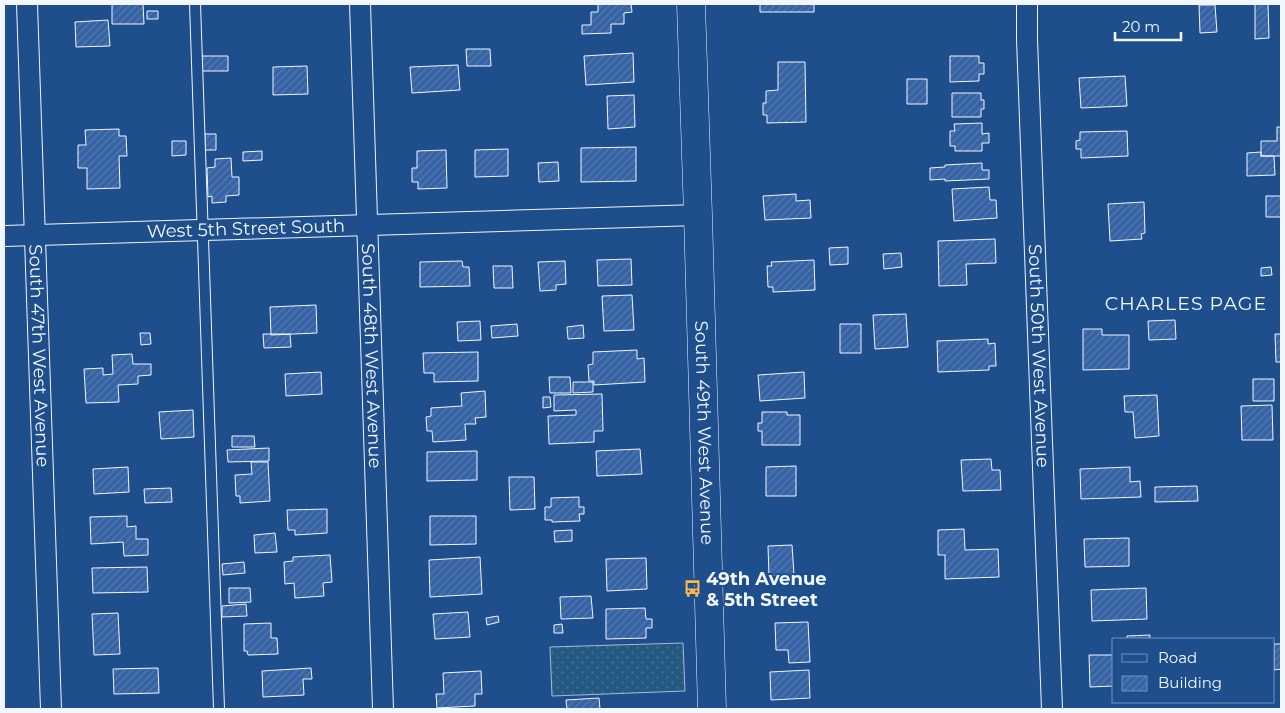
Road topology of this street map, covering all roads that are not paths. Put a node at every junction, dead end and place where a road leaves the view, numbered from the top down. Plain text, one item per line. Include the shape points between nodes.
1 (27, 4) edge
2 (195, 4) edge
3 (360, 4) edge
4 (691, 4) edge
5 (1027, 4) edge
6 (698, 215) junction
7 (367, 224) junction
8 (202, 229) junction
9 (35, 235) junction
10 (4, 236) edge
11 (51, 709) edge
12 (219, 709) edge
13 (383, 709) edge
14 (712, 709) edge
15 (1052, 709) edge

1 - 9 street, South 47th West Avenue
2 - 8 lane
3 - 7 street, South 48th West Avenue
4 - 6 street, South 49th West Avenue
5 - 15 street, South 50th West Avenue
6 - 7 street, West 5th Street South
6 - 14 street, South 49th West Avenue
7 - 8 street, West 5th Street South
7 - 13 street, South 48th West Avenue
8 - 9 street, West 5th Street South
8 - 12 lane
9 - 10 street, West 5th Street South
9 - 11 street, South 47th West Avenue

